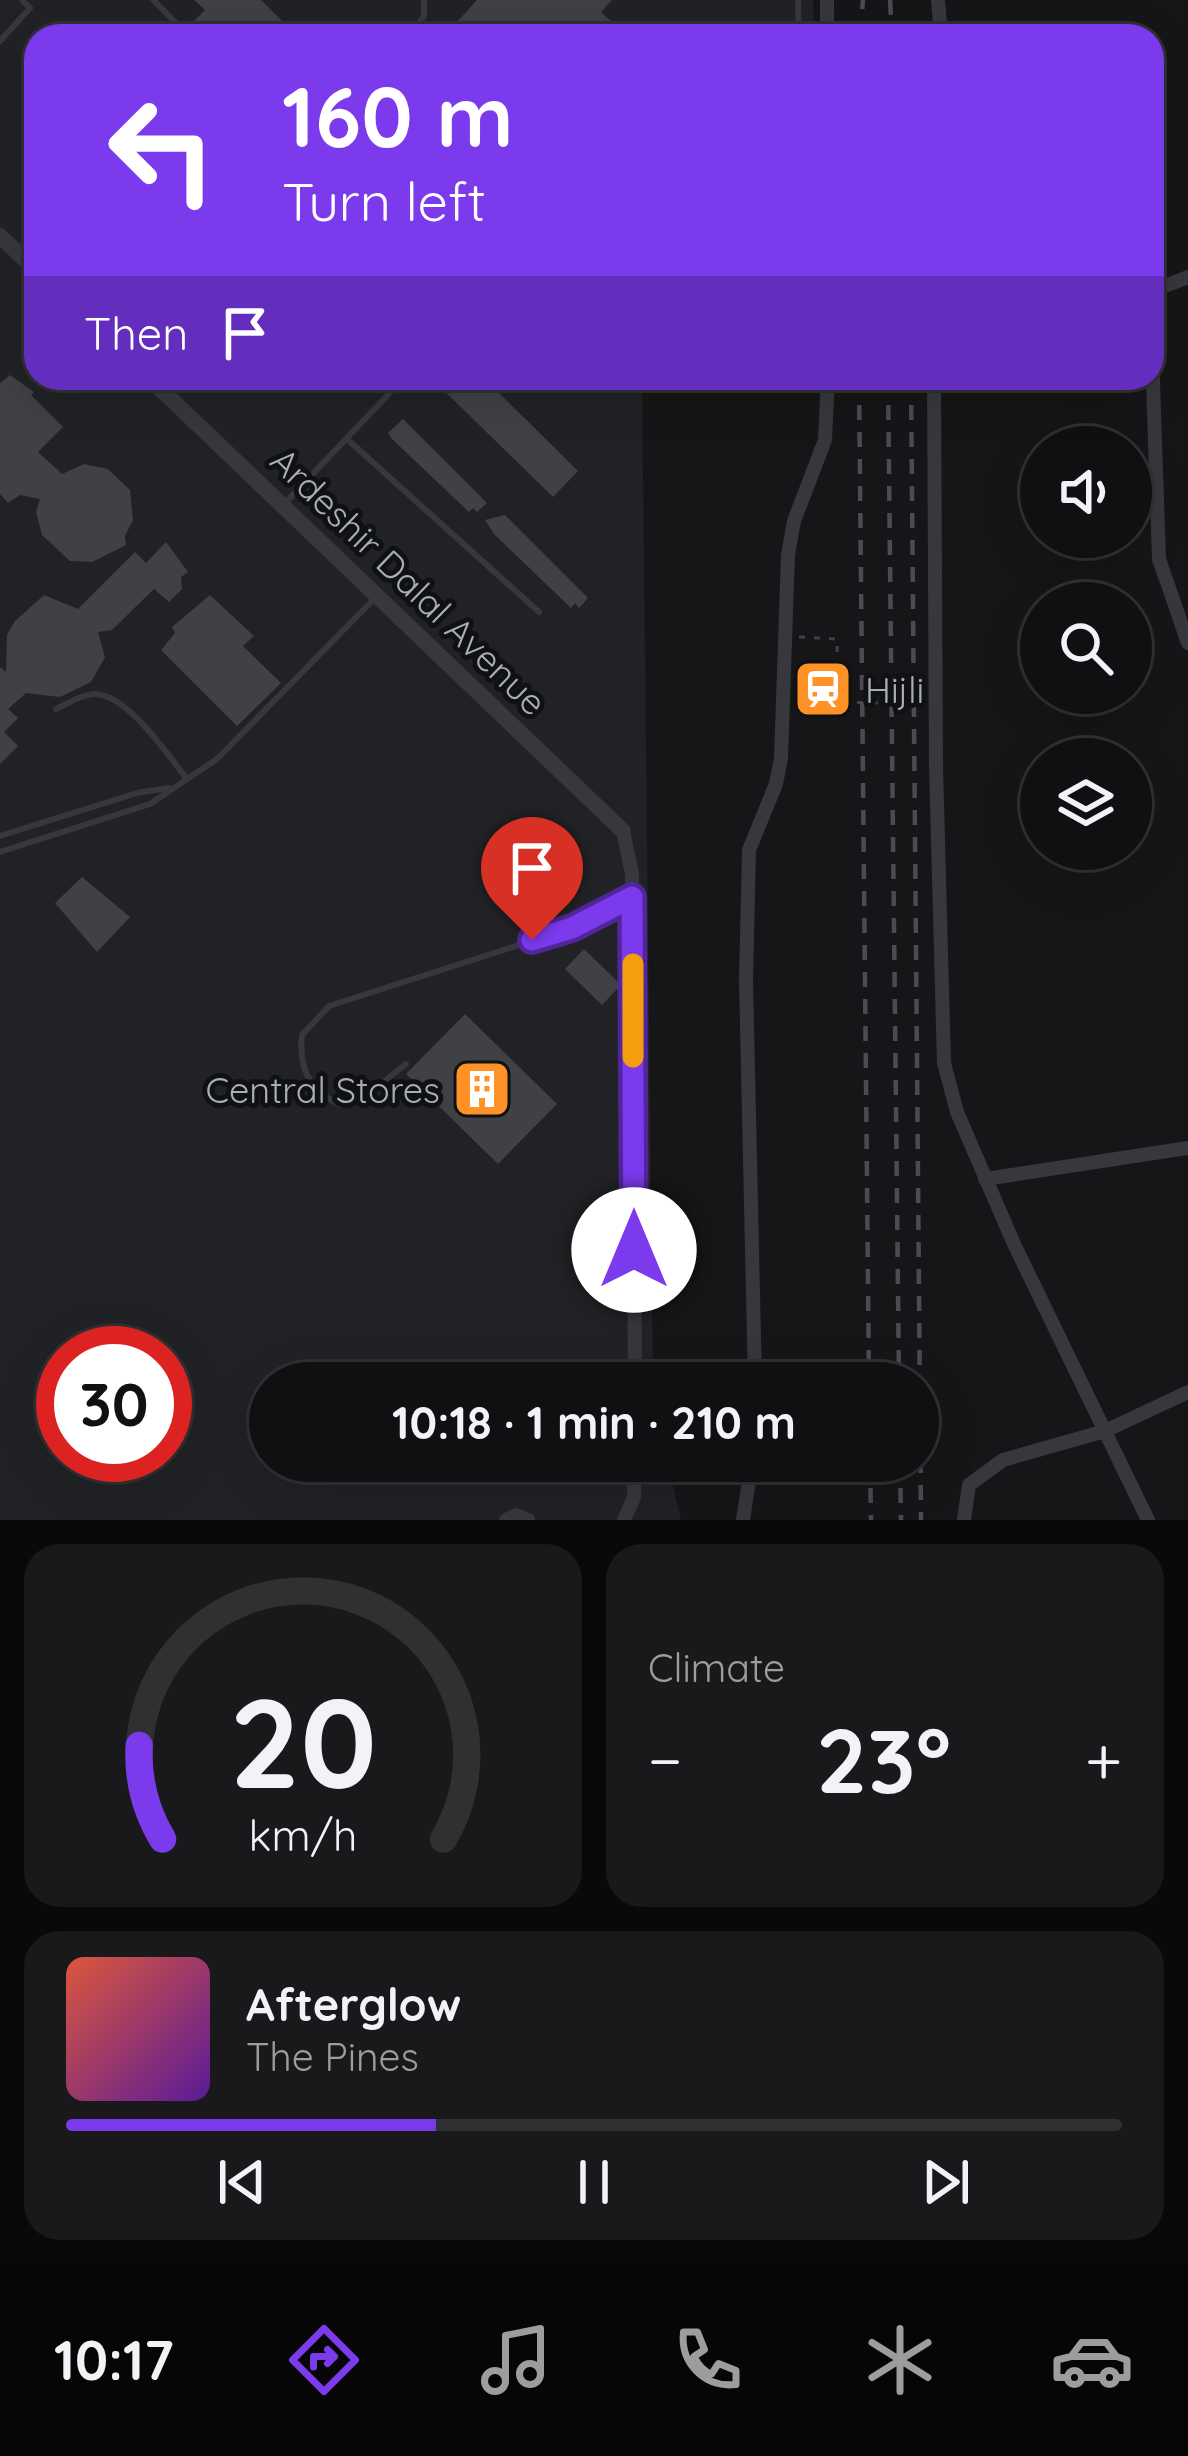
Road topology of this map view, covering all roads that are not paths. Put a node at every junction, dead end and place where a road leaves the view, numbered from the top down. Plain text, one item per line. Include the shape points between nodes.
1 (22, 0) edge
2 (38, 0) edge
3 (153, 0) edge
4 (30, 8) junction
5 (176, 24) edge
6 (0, 41) edge
7 (0, 236) edge
8 (24, 259) edge
9 (162, 390) edge
10 (393, 390) edge
11 (827, 390) edge
12 (934, 390) edge
13 (1153, 390) edge
14 (347, 439) junction
15 (283, 506) junction
16 (377, 596) junction
17 (539, 612) dead end
18 (1188, 643) edge
19 (56, 709) dead end
20 (187, 779) junction
21 (174, 788) junction
22 (623, 831) joint
23 (0, 836) edge
24 (0, 852) edge
25 (632, 897) junction
26 (406, 1064) dead end
27 (1188, 1148) edge
28 (986, 1178) junction
29 (635, 1362) edge
30 (755, 1362) edge
31 (1188, 1392) edge
32 (1105, 1431) junction
33 (634, 1482) edge
34 (748, 1482) edge
35 (506, 1520) edge
36 (528, 1520) edge
37 (624, 1520) edge
38 (742, 1520) edge
39 (964, 1520) edge
40 (1148, 1520) edge

1 - 4 lane
2 - 4 lane
3 - 5 lane
4 - 6 lane
7 - 8 street
9 - 15 street, Ardeshir Dalal Avenue
10 - 14 lane
11 - 30 street via 825,440 794,520 781,758 749,850
12 - 28 street via 942,1038 957,1112
13 - 18 street via 1159,559
14 - 15 lane
14 - 17 lane
15 - 16 street, Ardeshir Dalal Avenue
16 - 20 lane via 244,736
16 - 22 street, Ardeshir Dalal Avenue
19 - 20 lane via 92,694 114,700
20 - 21 lane
21 - 23 lane
21 - 24 lane via 150,804
22 - 25 street
25 - 26 lane via 572,928 352,996 302,1035 303,1071 340,1106
25 - 29 street
27 - 28 street
28 - 32 street
31 - 32 street
32 - 39 street via 992,1465 969,1485
32 - 40 street
33 - 37 street
34 - 38 street
35 - 36 street

